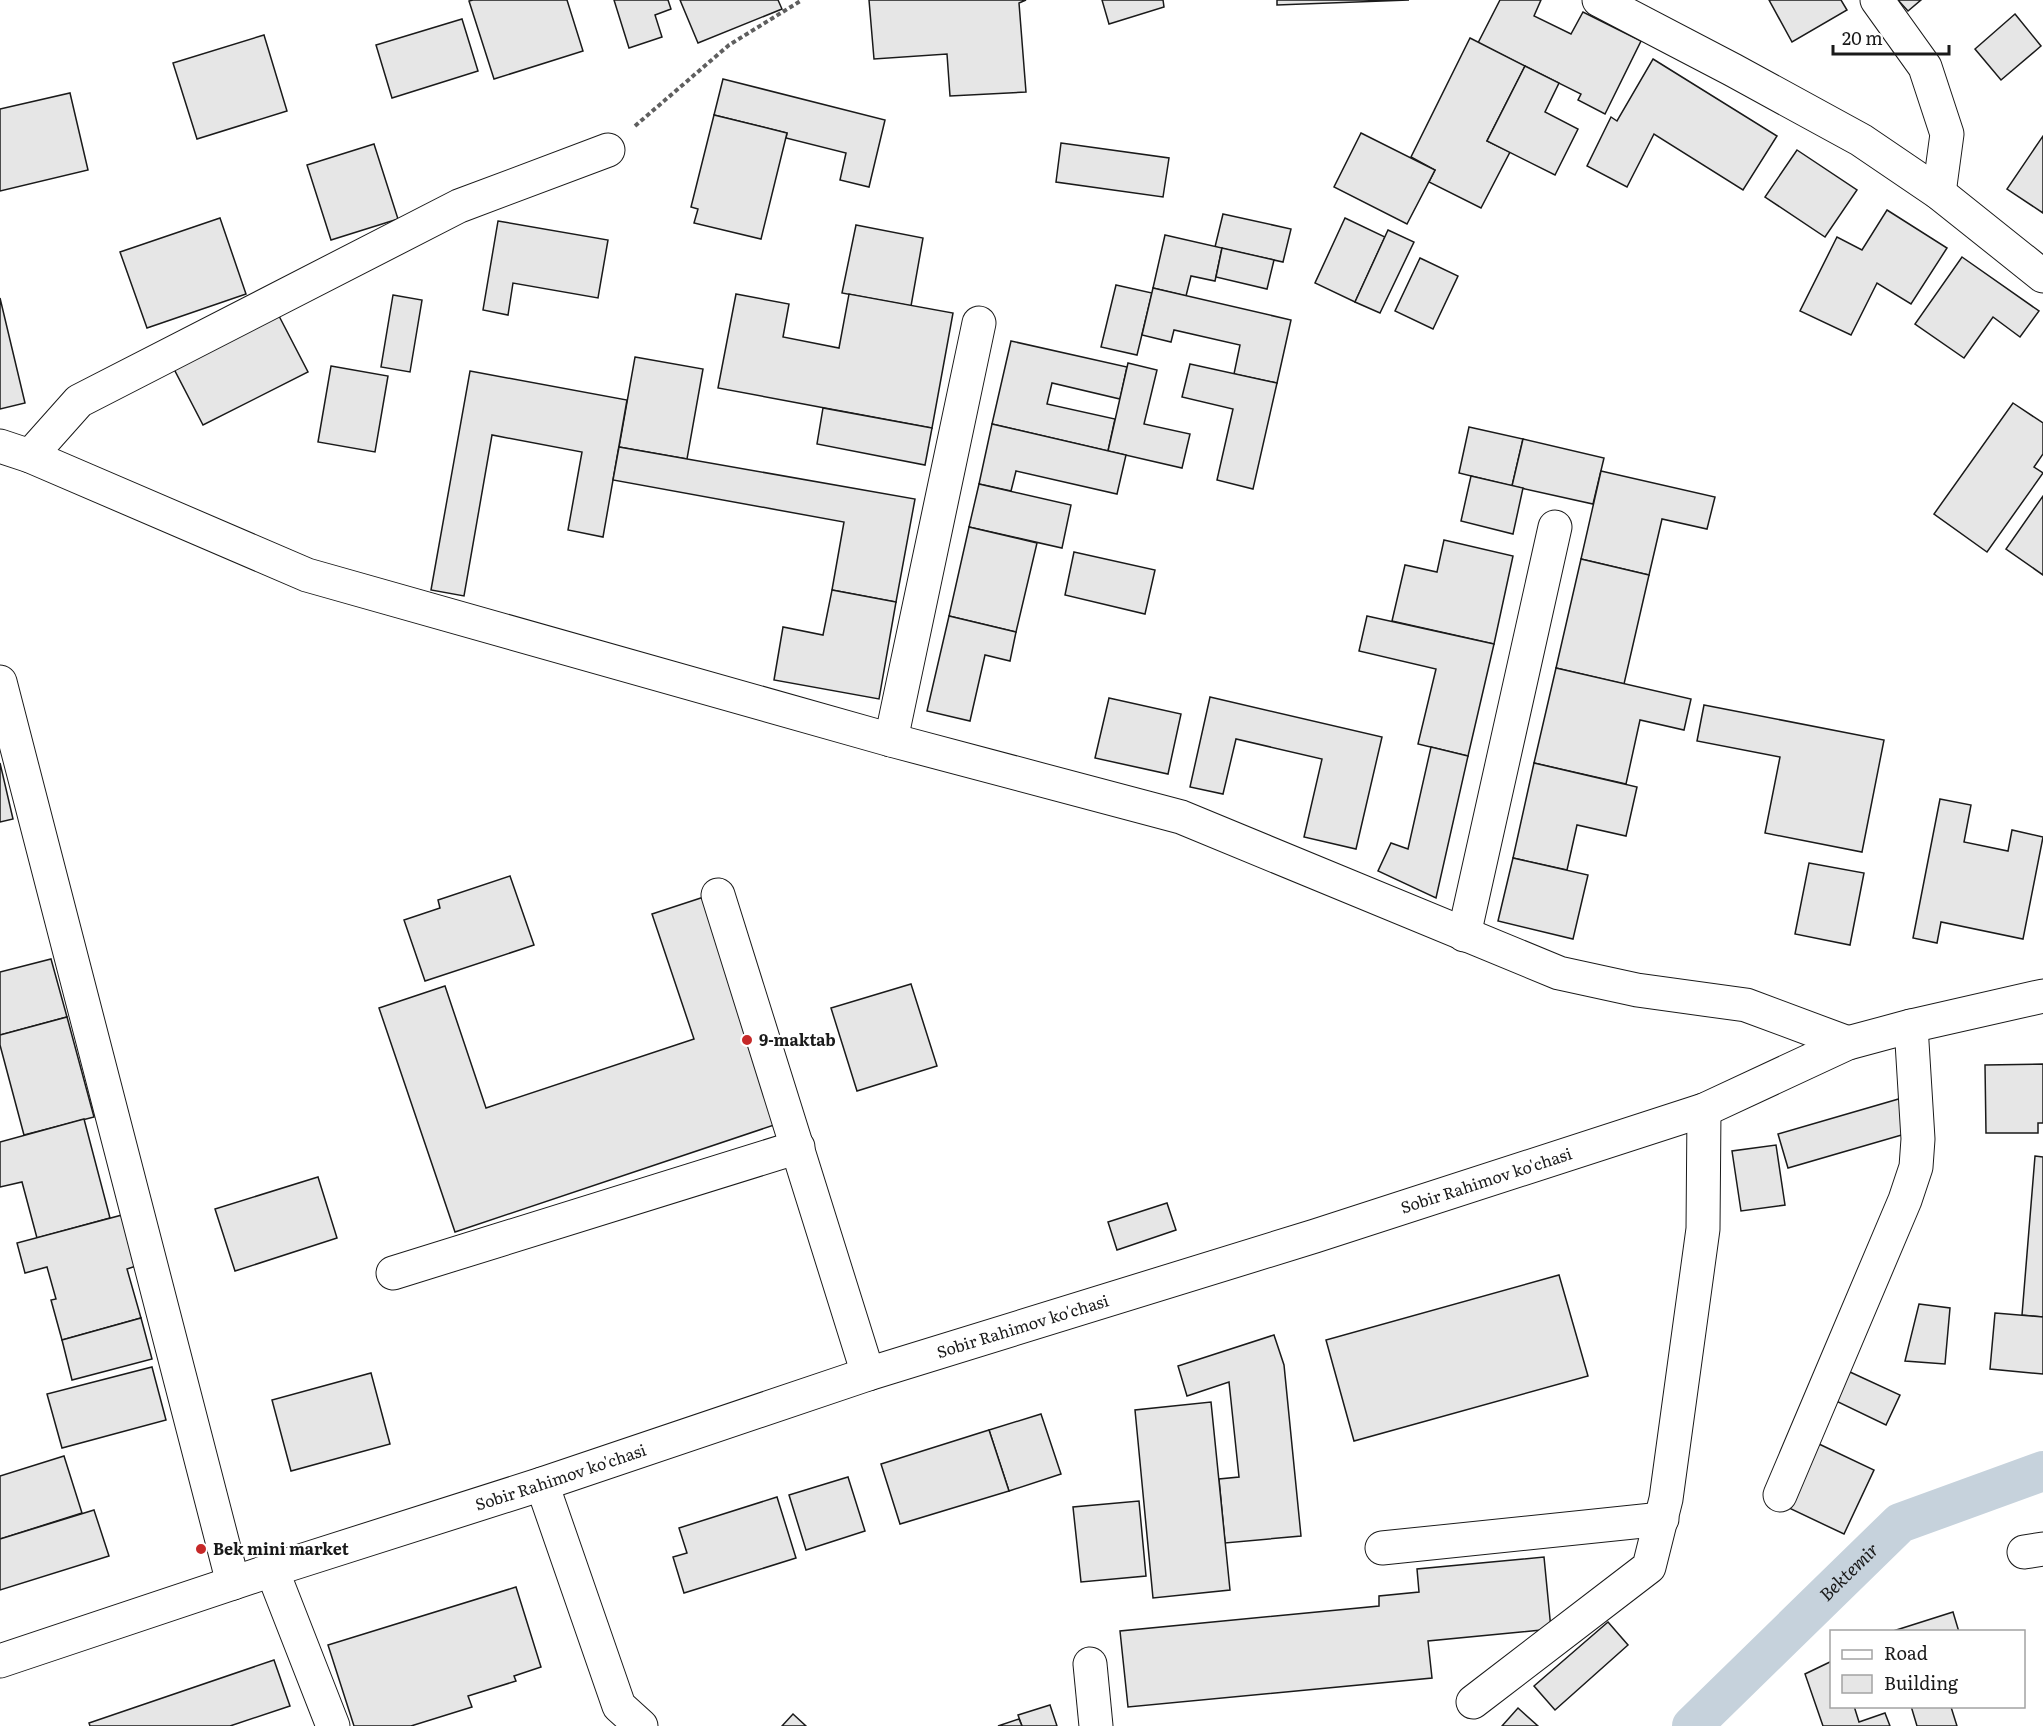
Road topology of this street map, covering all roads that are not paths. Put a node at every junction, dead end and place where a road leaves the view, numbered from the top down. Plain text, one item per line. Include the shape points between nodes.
1 (1599, 0) edge
2 (1877, 0) edge
3 (608, 150) road end
4 (1939, 193) junction
5 (2043, 276) edge
6 (979, 323) dead end
7 (15, 451) edge
8 (1555, 527) dead end
9 (0, 682) edge
10 (891, 740) junction
11 (718, 895) dead end
12 (1464, 935) junction
13 (2043, 996) edge
14 (1911, 1026) junction
15 (1848, 1043) junction
16 (1704, 1110) junction
17 (798, 1147) junction
18 (393, 1273) dead end
19 (868, 1374) junction
20 (542, 1484) junction
21 (1780, 1495) dead end
22 (1662, 1519) junction
23 (1382, 1548) dead end
24 (272, 1570) junction
25 (233, 1583) junction
26 (0, 1661) edge
27 (1090, 1664) dead end
28 (1473, 1702) dead end
29 (333, 1726) edge
30 (641, 1726) edge
31 (1096, 1726) edge

1 - 4 street via 1861,140
2 - 4 street via 1925,67 1947,134
3 - 7 street via 459,206 79,401
4 - 5 street
6 - 10 street
7 - 10 street via 307,575
8 - 12 street
9 - 25 street
10 - 12 street via 1181,817
11 - 17 street
12 - 15 street via 1559,973 1637,990 1746,1005
13 - 14 street, Sobir Rahimov ko'chasi
14 - 15 street, Sobir Rahimov ko'chasi
14 - 21 street via 1916,1167
15 - 16 street, Sobir Rahimov ko'chasi
16 - 19 street, Sobir Rahimov ko'chasi via 1316,1236
16 - 22 street via 1703,1229
17 - 18 street
17 - 19 street
19 - 20 street, Sobir Rahimov ko'chasi
20 - 24 street, Sobir Rahimov ko'chasi
20 - 30 street via 619,1706
22 - 23 street
22 - 28 street via 1649,1567
24 - 25 street, Sobir Rahimov ko'chasi
24 - 29 street
25 - 26 street, Sobir Rahimov ko'chasi
27 - 31 street

